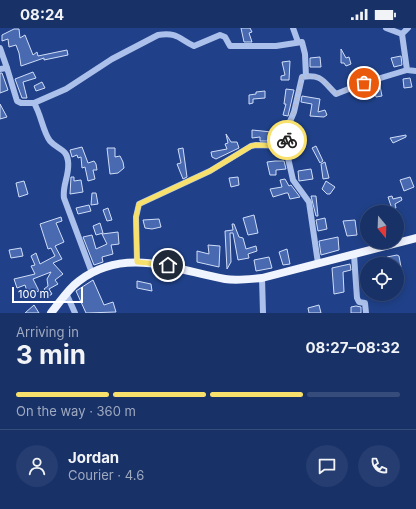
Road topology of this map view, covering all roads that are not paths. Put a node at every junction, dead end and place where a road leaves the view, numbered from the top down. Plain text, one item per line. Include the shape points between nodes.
1 (293, 28) edge
2 (386, 28) edge
3 (408, 28) edge
4 (402, 34) junction
5 (298, 42) junction
6 (0, 48) edge
7 (7, 68) junction
8 (0, 69) edge
9 (407, 70) junction
10 (416, 71) edge
11 (306, 76) junction
12 (34, 103) junction
13 (287, 146) junction
14 (416, 238) edge
15 (354, 255) junction
16 (137, 262) junction
17 (318, 263) junction
18 (92, 273) junction
19 (262, 278) junction
20 (66, 293) junction
21 (51, 313) edge
22 (75, 313) edge
23 (263, 313) edge
24 (366, 313) edge

1 - 5 street
2 - 4 street
3 - 4 street
4 - 9 street
5 - 11 street via 303,43
5 - 12 street via 276,46 230,46 225,37 220,35 194,46 175,35 158,35 112,59 66,89
6 - 7 street
7 - 8 street
7 - 12 street via 17,101 25,104
9 - 10 street
9 - 11 street via 336,94 322,79
11 - 13 street via 302,77 294,112 286,131
12 - 18 street via 50,141 61,148 68,159 69,172 63,190 64,198
13 - 16 street via 251,146 210,171 139,204 136,217
13 - 17 street via 293,180 309,202
14 - 15 main road
15 - 17 main road
15 - 24 street via 357,298 359,302 365,303
16 - 18 main road via 121,262
16 - 19 main road via 183,268 226,279
17 - 19 main road
18 - 20 main road via 78,281
19 - 23 street
20 - 21 main road
20 - 22 street

